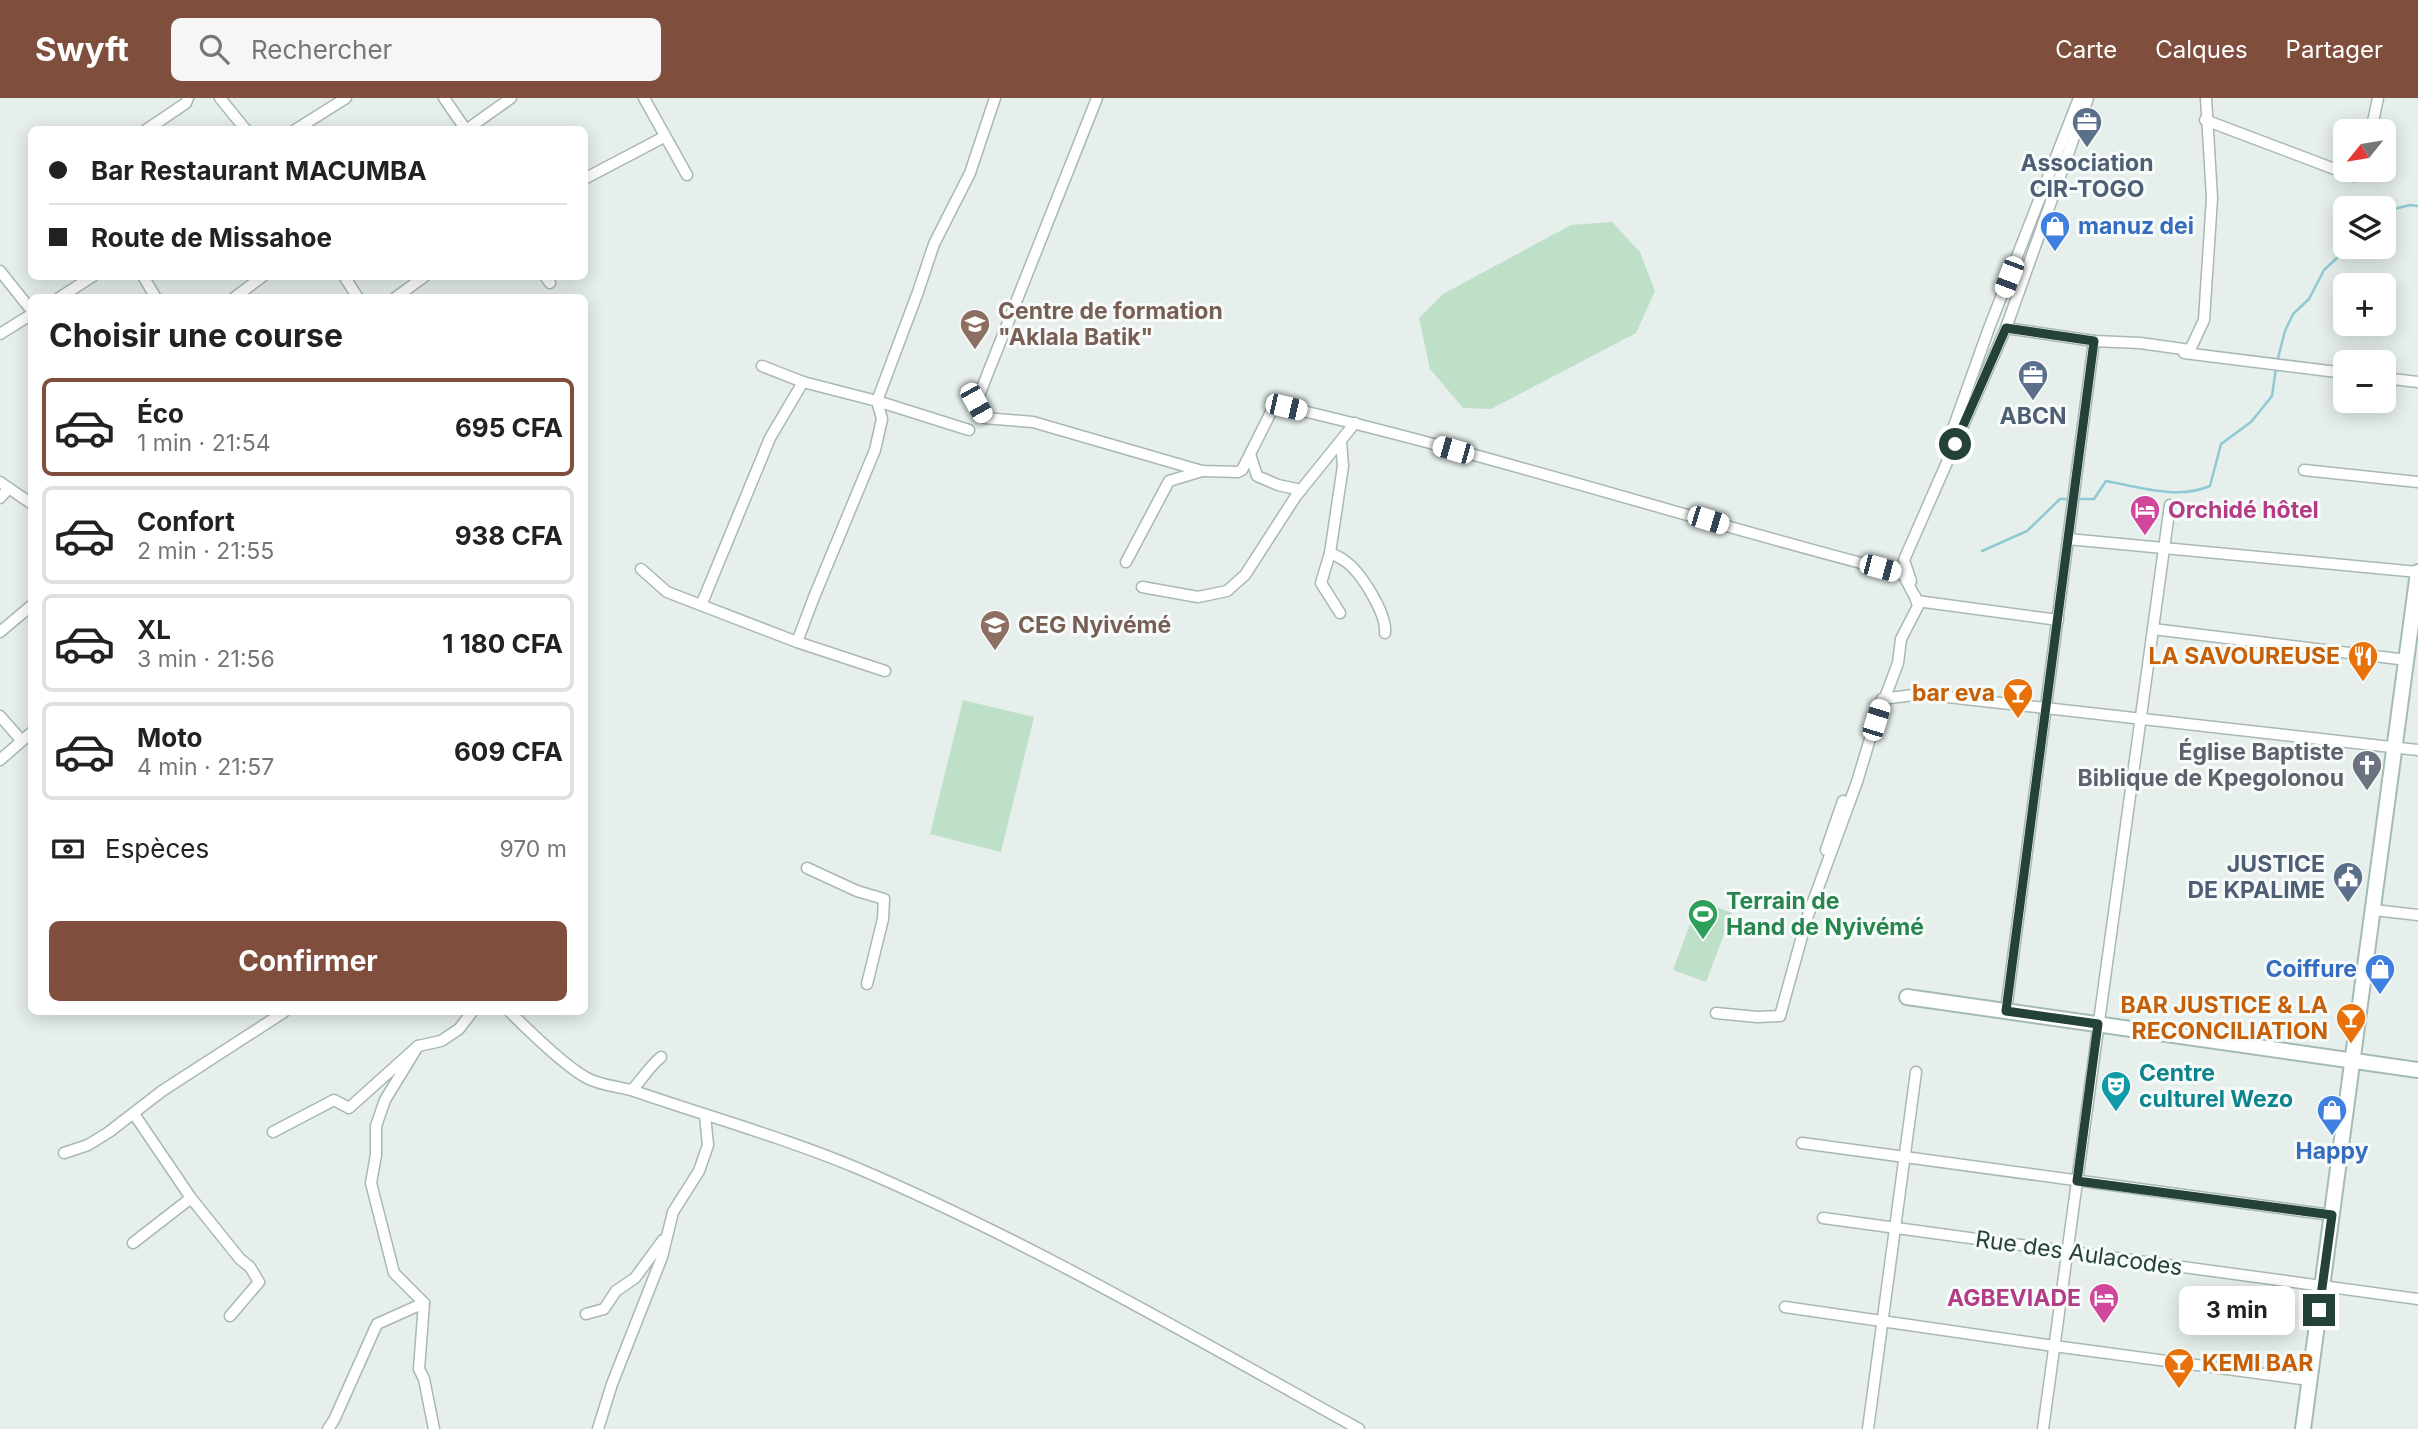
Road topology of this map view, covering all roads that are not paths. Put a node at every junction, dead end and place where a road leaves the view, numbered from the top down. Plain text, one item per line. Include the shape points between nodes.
1 (188, 98) edge
2 (220, 98) edge
3 (346, 98) edge
4 (444, 98) edge
5 (511, 98) edge
6 (644, 98) edge
7 (995, 98) edge
8 (1097, 98) edge
9 (2079, 98) edge
10 (2088, 98) edge
11 (2206, 98) edge
12 (2378, 98) edge
13 (2374, 119) edge
14 (2206, 120) junction
15 (152, 126) edge
16 (243, 126) edge
17 (302, 126) edge
18 (463, 126) edge
19 (472, 126) edge
20 (664, 137) junction
21 (2333, 168) edge
22 (687, 175) dead end
23 (588, 177) edge
24 (0, 271) edge
25 (87, 280) edge
26 (258, 280) edge
27 (420, 280) edge
28 (64, 294) edge
29 (239, 294) edge
30 (400, 294) edge
31 (2207, 304) dead end
32 (28, 307) edge
33 (28, 315) edge
34 (1989, 328) junction
35 (2006, 328) junction
36 (0, 334) edge
37 (2094, 341) junction
38 (762, 366) dead end
39 (2333, 371) edge
40 (2396, 379) edge
41 (803, 382) junction
42 (2418, 382) edge
43 (877, 401) junction
44 (1355, 423) junction
45 (969, 430) dead end
46 (1342, 442) junction
47 (1250, 454) junction
48 (2304, 470) dead end
49 (1202, 471) junction
50 (2418, 482) edge
51 (5, 485) edge
52 (1301, 490) junction
53 (0, 498) edge
54 (28, 501) edge
55 (2170, 505) dead end
56 (2068, 540) junction
57 (2164, 548) junction
58 (1330, 553) junction
59 (1126, 562) dead end
60 (640, 569) dead end
61 (2418, 572) edge
62 (1902, 574) junction
63 (1142, 587) dead end
64 (702, 603) junction
65 (28, 608) edge
66 (1340, 613) dead end
67 (2058, 620) junction
68 (2152, 629) junction
69 (0, 632) edge
70 (1385, 634) dead end
71 (797, 642) junction
72 (2407, 660) junction
73 (885, 671) dead end
74 (2046, 708) junction
75 (0, 716) edge
76 (2140, 718) junction
77 (28, 735) edge
78 (21, 740) junction
79 (2395, 747) junction
80 (2418, 750) edge
81 (0, 760) edge
82 (807, 868) dead end
83 (1813, 890) dead end
84 (2374, 911) junction
85 (2418, 915) edge
86 (867, 984) dead end
87 (1907, 997) dead end
88 (2006, 1011) junction
89 (1716, 1013) dead end
90 (280, 1015) edge
91 (470, 1015) edge
92 (513, 1015) edge
93 (2098, 1024) junction
94 (418, 1046) junction
95 (661, 1058) dead end
96 (2353, 1060) junction
97 (2418, 1069) edge
98 (1916, 1072) dead end
99 (632, 1090) junction
100 (134, 1114) junction
101 (705, 1115) junction
102 (273, 1132) dead end
103 (1802, 1143) dead end
104 (64, 1153) dead end
105 (1905, 1157) junction
106 (2077, 1181) junction
107 (191, 1198) junction
108 (2332, 1215) junction
109 (1823, 1218) dead end
110 (1895, 1228) junction
111 (667, 1234) junction
112 (133, 1243) dead end
113 (2067, 1251) junction
114 (2323, 1287) junction
115 (2418, 1299) edge
116 (424, 1303) junction
117 (1785, 1307) dead end
118 (586, 1314) dead end
119 (230, 1316) dead end
120 (1883, 1321) junction
121 (2054, 1346) junction
122 (2309, 1380) junction
123 (328, 1429) edge
124 (434, 1429) edge
125 (598, 1429) edge
126 (1359, 1429) edge
127 (1868, 1429) edge
128 (2043, 1429) edge
129 (2303, 1429) edge

1 - 15 street
2 - 16 street
3 - 17 street
4 - 18 street
5 - 19 street
6 - 20 street
7 - 43 street via 970,173 933,244
8 - 49 street via 976,403 984,418 1033,422
9 - 34 street
10 - 35 street
11 - 14 street
11 - 37 street via 2212,198 2204,320 2190,350
12 - 13 street
14 - 21 street
14 - 31 street via 2212,227
20 - 22 street
20 - 23 street
24 - 32 street
25 - 28 street
26 - 29 street
27 - 30 street
33 - 36 street
34 - 37 street
34 - 62 street
35 - 37 street
35 - 83 street via 1905,560 1918,606 1901,639 1898,663
37 - 39 street
37 - 56 street
38 - 41 street
40 - 42 street
41 - 43 street
41 - 64 street via 770,438
43 - 45 street
43 - 71 street via 882,419 875,450
44 - 46 street
44 - 47 street via 1278,406
44 - 62 street
46 - 52 street
46 - 58 street via 1343,466
47 - 49 street via 1238,472
47 - 52 street via 1257,476
48 - 50 street
49 - 59 street via 1169,481
51 - 53 street
51 - 54 street
52 - 63 street via 1245,575 1227,591 1198,597
55 - 57 street
56 - 57 street
56 - 67 street
57 - 61 street
57 - 68 street
58 - 66 street via 1321,583
58 - 70 street via 1360,575 1384,618
60 - 64 street via 667,592
61 - 72 main road
62 - 67 street via 1917,601
64 - 71 street
65 - 69 street
67 - 74 street
68 - 72 street
68 - 76 street
71 - 73 street
72 - 79 main road
74 - 76 street
74 - 88 street
74 - 89 street via 1921,694 1882,699 1807,918 1780,1016
75 - 78 street
76 - 79 street
76 - 93 street
77 - 78 street
78 - 81 street
79 - 80 street
79 - 84 main road
82 - 86 street via 884,899
84 - 85 street
84 - 96 main road
87 - 88 main road
88 - 93 main road
90 - 100 street
91 - 94 street via 441,1041
92 - 99 street via 590,1080
93 - 96 main road
93 - 106 street
94 - 102 street via 349,1108 334,1100
94 - 116 street via 379,1117 371,1183 394,1273
95 - 99 street via 648,1067
96 - 97 main road
96 - 108 main road
98 - 105 street
99 - 101 street
100 - 104 street via 88,1145
100 - 107 street
101 - 111 street via 708,1145 699,1171 673,1212
101 - 126 street via 856,1168 981,1225
103 - 105 street
105 - 106 street
105 - 110 street
106 - 108 street
106 - 113 street
107 - 112 street
107 - 119 street via 259,1282
108 - 114 main road
109 - 110 street, Rue des Aulacodes
110 - 113 street, Rue des Aulacodes
110 - 120 street
111 - 118 street via 635,1278 616,1291 604,1309
111 - 125 street
113 - 114 street, Rue des Aulacodes
113 - 121 street
114 - 115 street, Rue des Aulacodes
114 - 122 main road
116 - 123 street via 377,1324
116 - 124 street via 419,1369
117 - 120 street
120 - 121 street
120 - 127 street
121 - 122 street
121 - 128 street
122 - 129 main road

